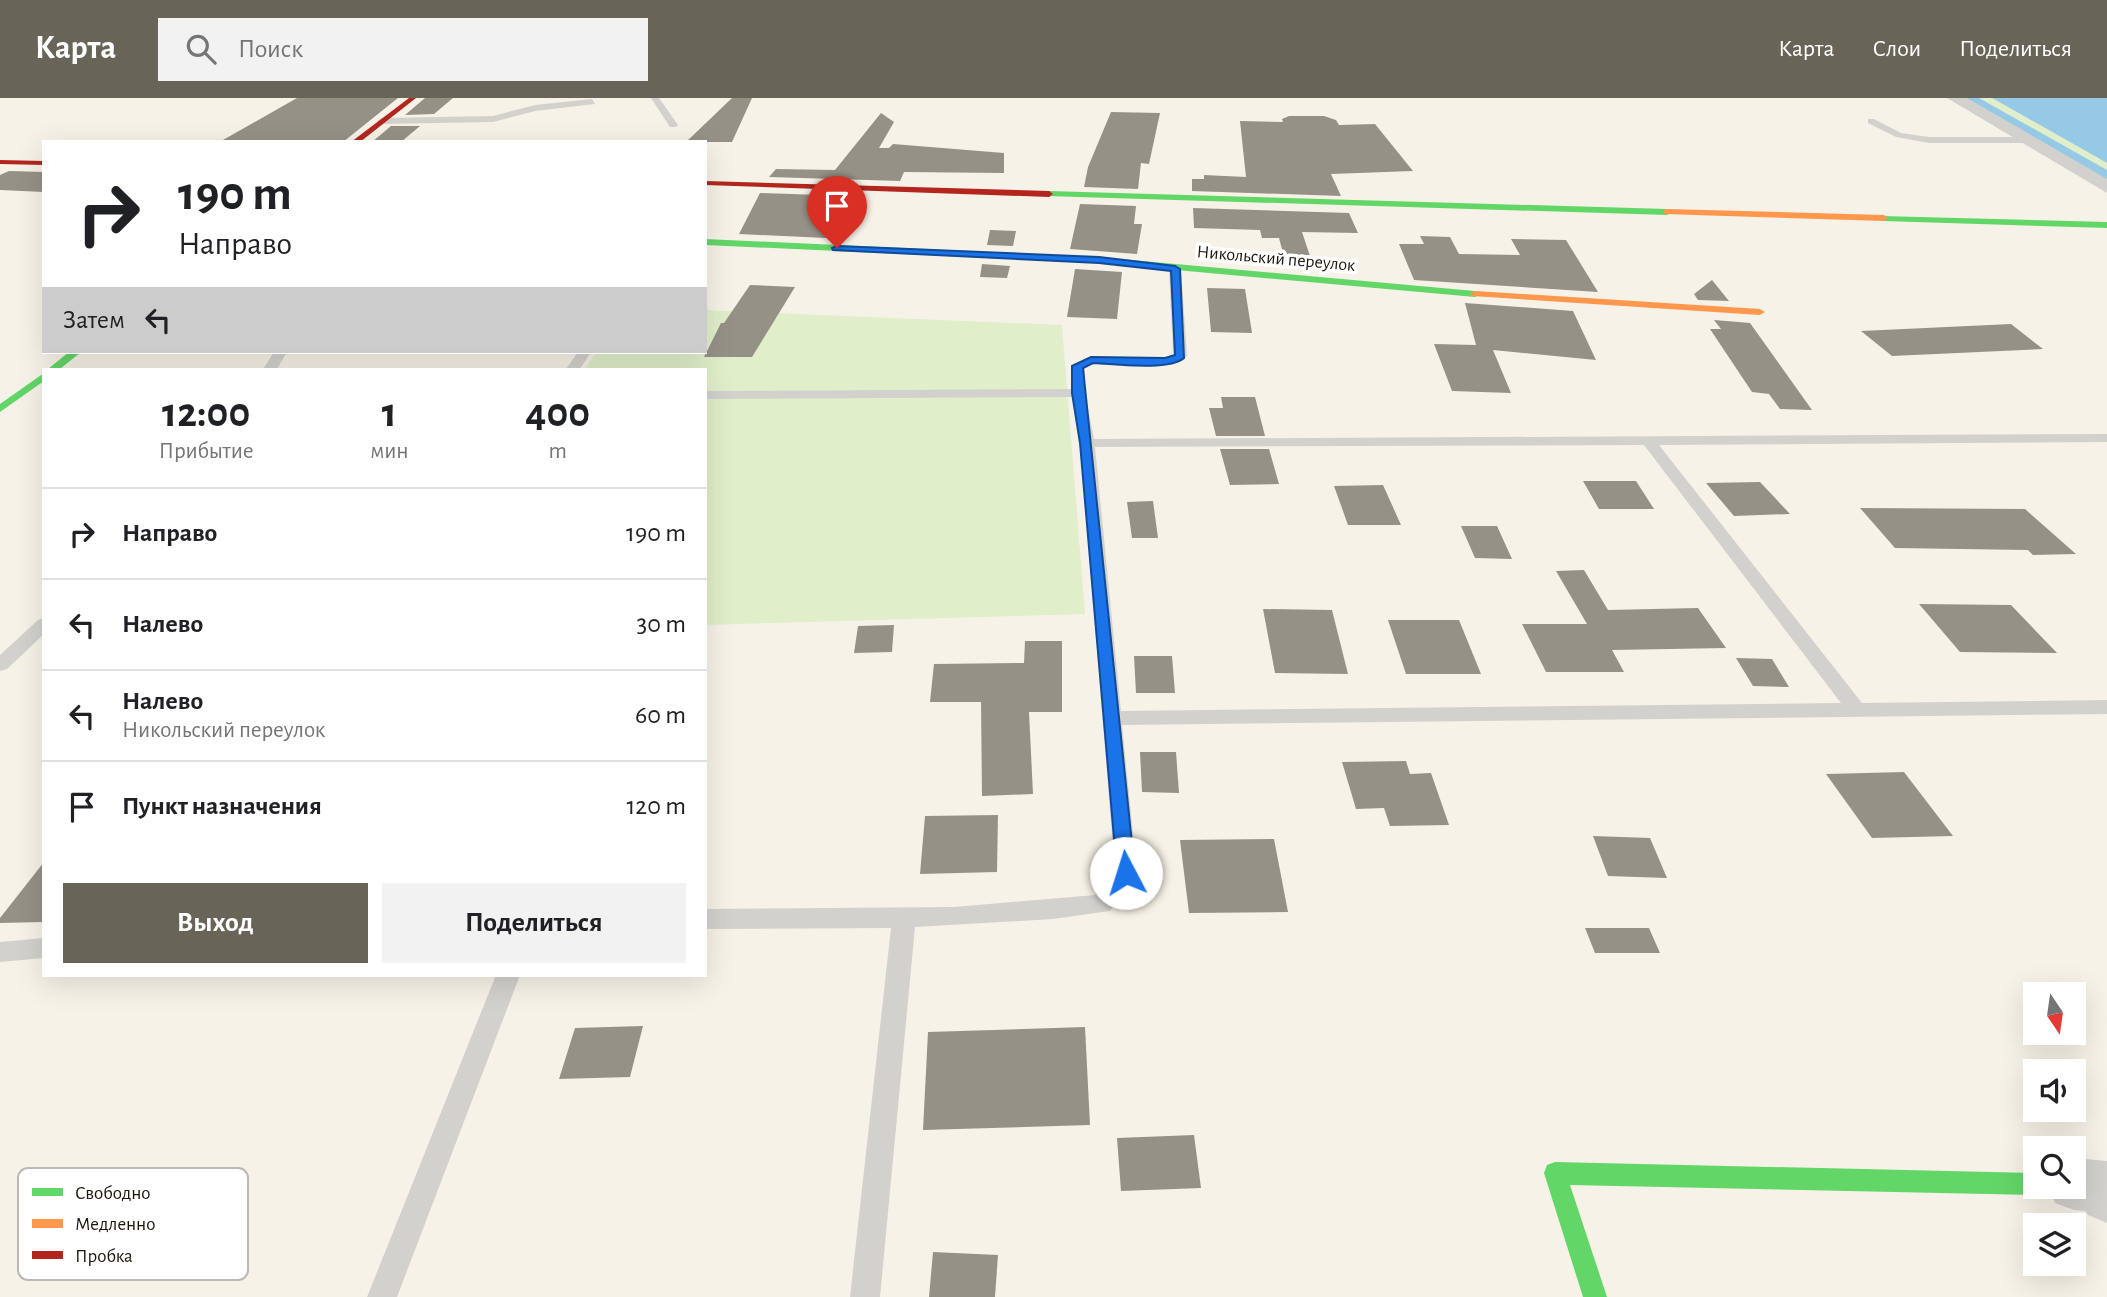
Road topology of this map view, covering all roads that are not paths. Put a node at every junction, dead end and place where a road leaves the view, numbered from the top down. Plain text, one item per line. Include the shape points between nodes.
1 (413, 98) edge
2 (655, 98) edge
3 (1955, 98) edge
4 (593, 102) dead end
5 (381, 121) junction
6 (1871, 121) dead end
7 (673, 125) dead end
8 (2026, 139) junction
9 (357, 140) edge
10 (0, 162) edge
11 (42, 163) edge
12 (707, 183) edge
13 (2107, 187) edge
14 (2107, 225) edge
15 (707, 242) edge
16 (1175, 269) junction
17 (1760, 312) dead end
18 (73, 354) edge
19 (54, 368) edge
20 (42, 378) edge
21 (1078, 393) junction
22 (707, 395) edge
23 (0, 409) edge
24 (2107, 438) edge
25 (1648, 440) junction
26 (1087, 443) junction
27 (42, 626) edge
28 (0, 665) edge
29 (2107, 707) edge
30 (1857, 710) junction
31 (1112, 718) junction
32 (904, 917) junction
33 (707, 919) edge
34 (42, 948) edge
35 (0, 952) edge
36 (507, 977) edge
37 (2023, 1184) edge
38 (2086, 1184) edge
39 (2107, 1196) edge
40 (382, 1297) edge
41 (865, 1297) edge
42 (1595, 1297) edge

1 - 5 street
2 - 7 lane
3 - 8 street
4 - 5 lane via 535,108 494,119
5 - 9 street
6 - 8 lane via 1899,135 1929,140
8 - 13 street
10 - 11 street
12 - 14 street
15 - 16 street, Никольский переулок via 1099,260
16 - 17 street, Никольский переулок
16 - 21 lane via 1180,356 1165,362 1091,360 1078,366
18 - 19 street
20 - 23 street
21 - 22 lane
21 - 26 lane
24 - 25 lane
25 - 26 lane
25 - 30 lane
26 - 31 lane
27 - 28 lane
29 - 30 lane
30 - 31 lane
31 - 32 lane via 1126,873 1102,904 1051,911
32 - 33 lane
32 - 41 lane
34 - 35 lane
36 - 40 lane
37 - 42 street via 1555,1174
38 - 39 street via 2100,1185

